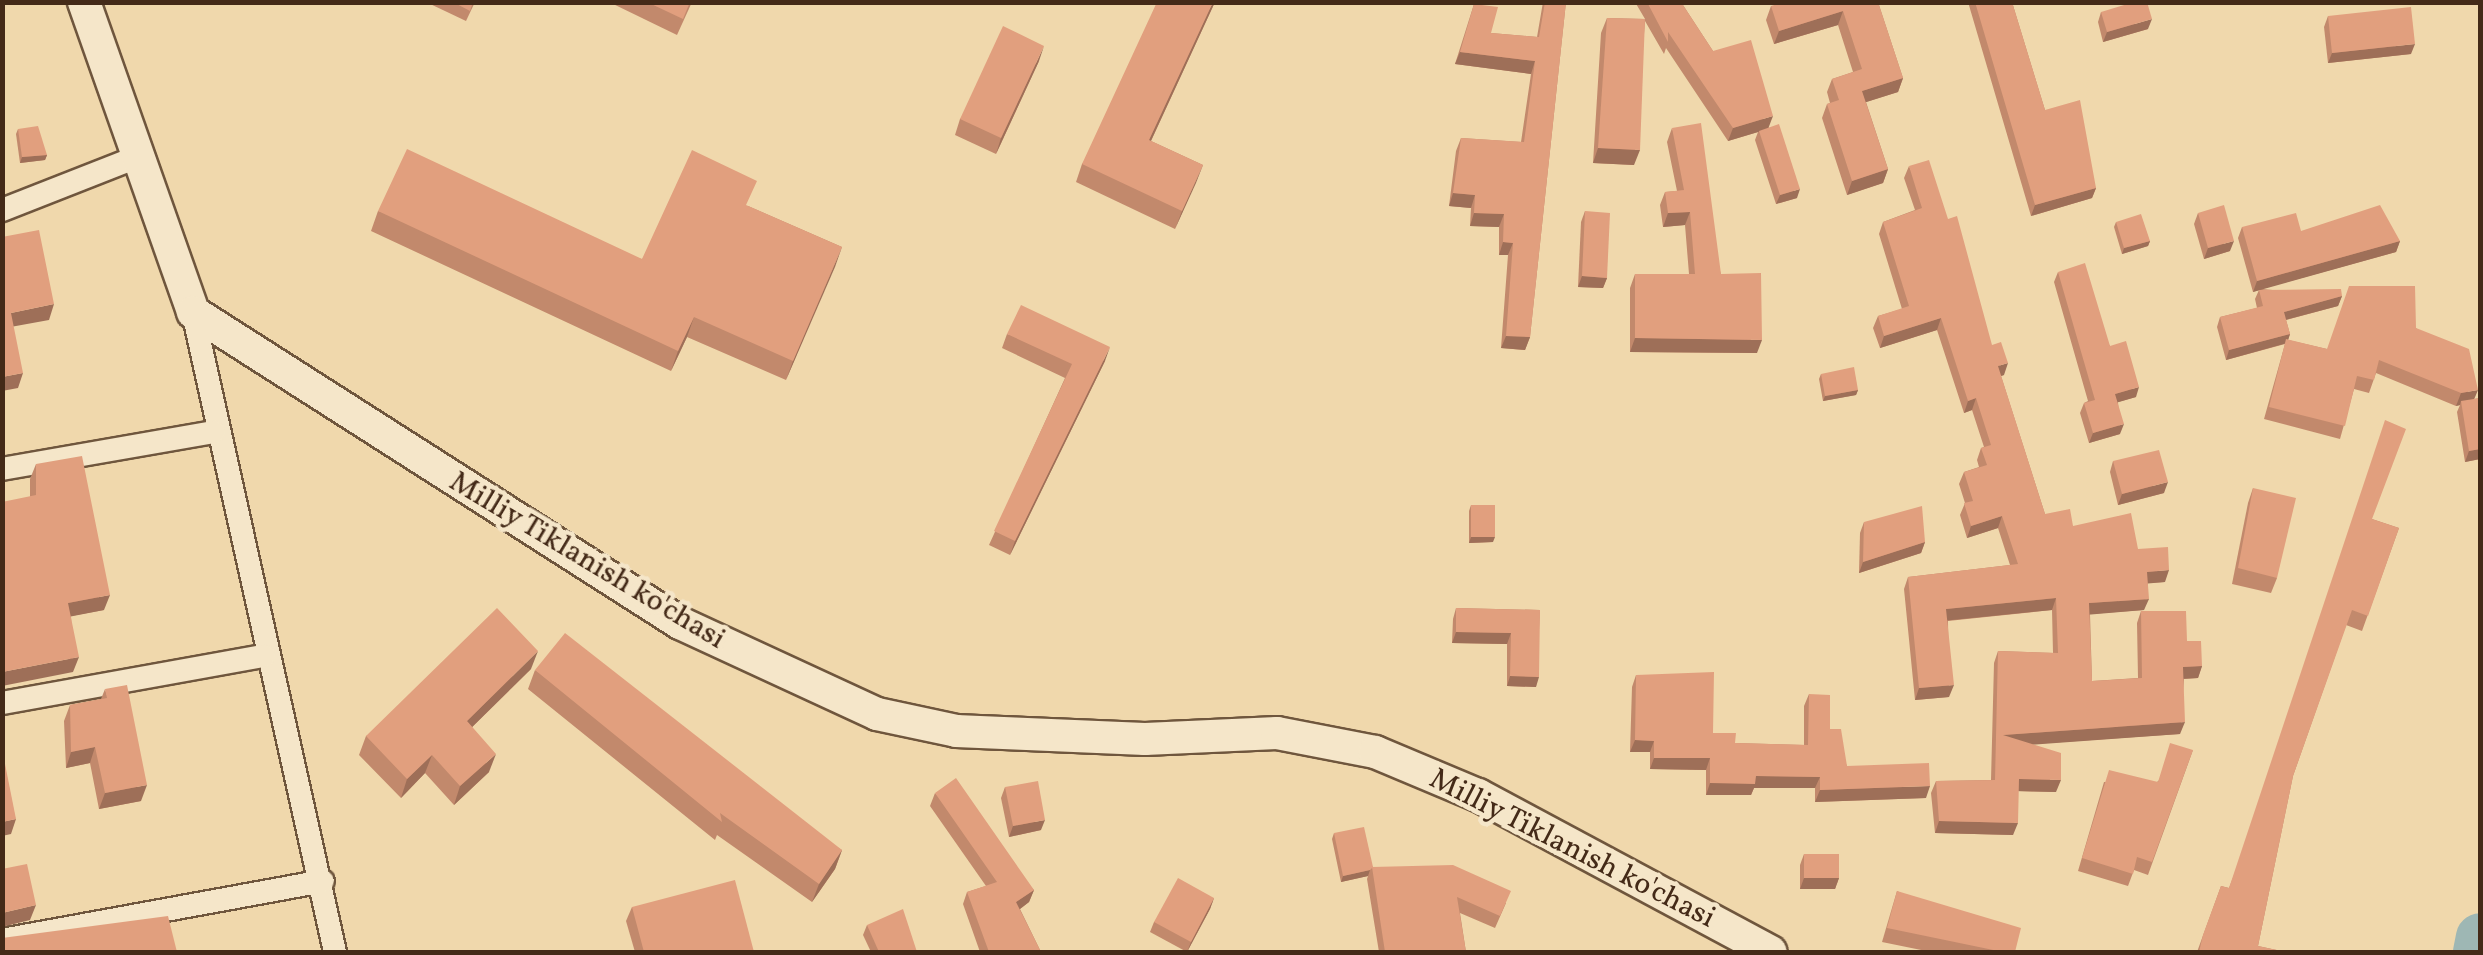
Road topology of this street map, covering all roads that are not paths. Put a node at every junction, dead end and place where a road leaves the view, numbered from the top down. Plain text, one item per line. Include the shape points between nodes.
1 (84, 2) edge
2 (135, 158) junction
3 (2, 210) edge
4 (193, 312) junction
5 (214, 432) junction
6 (2, 469) edge
7 (264, 656) junction
8 (2, 703) edge
9 (323, 881) junction
10 (2, 940) edge
11 (335, 952) edge
12 (1771, 952) edge

1 - 2 main road
2 - 3 street
2 - 4 main road
4 - 5 street
4 - 12 main road, Milliy Tiklanish ko'chasi via 680,623 877,714 1037,737 1276,732 1375,752 1478,795
5 - 6 street
5 - 7 street
7 - 8 street
7 - 9 street
9 - 10 street
9 - 11 street

